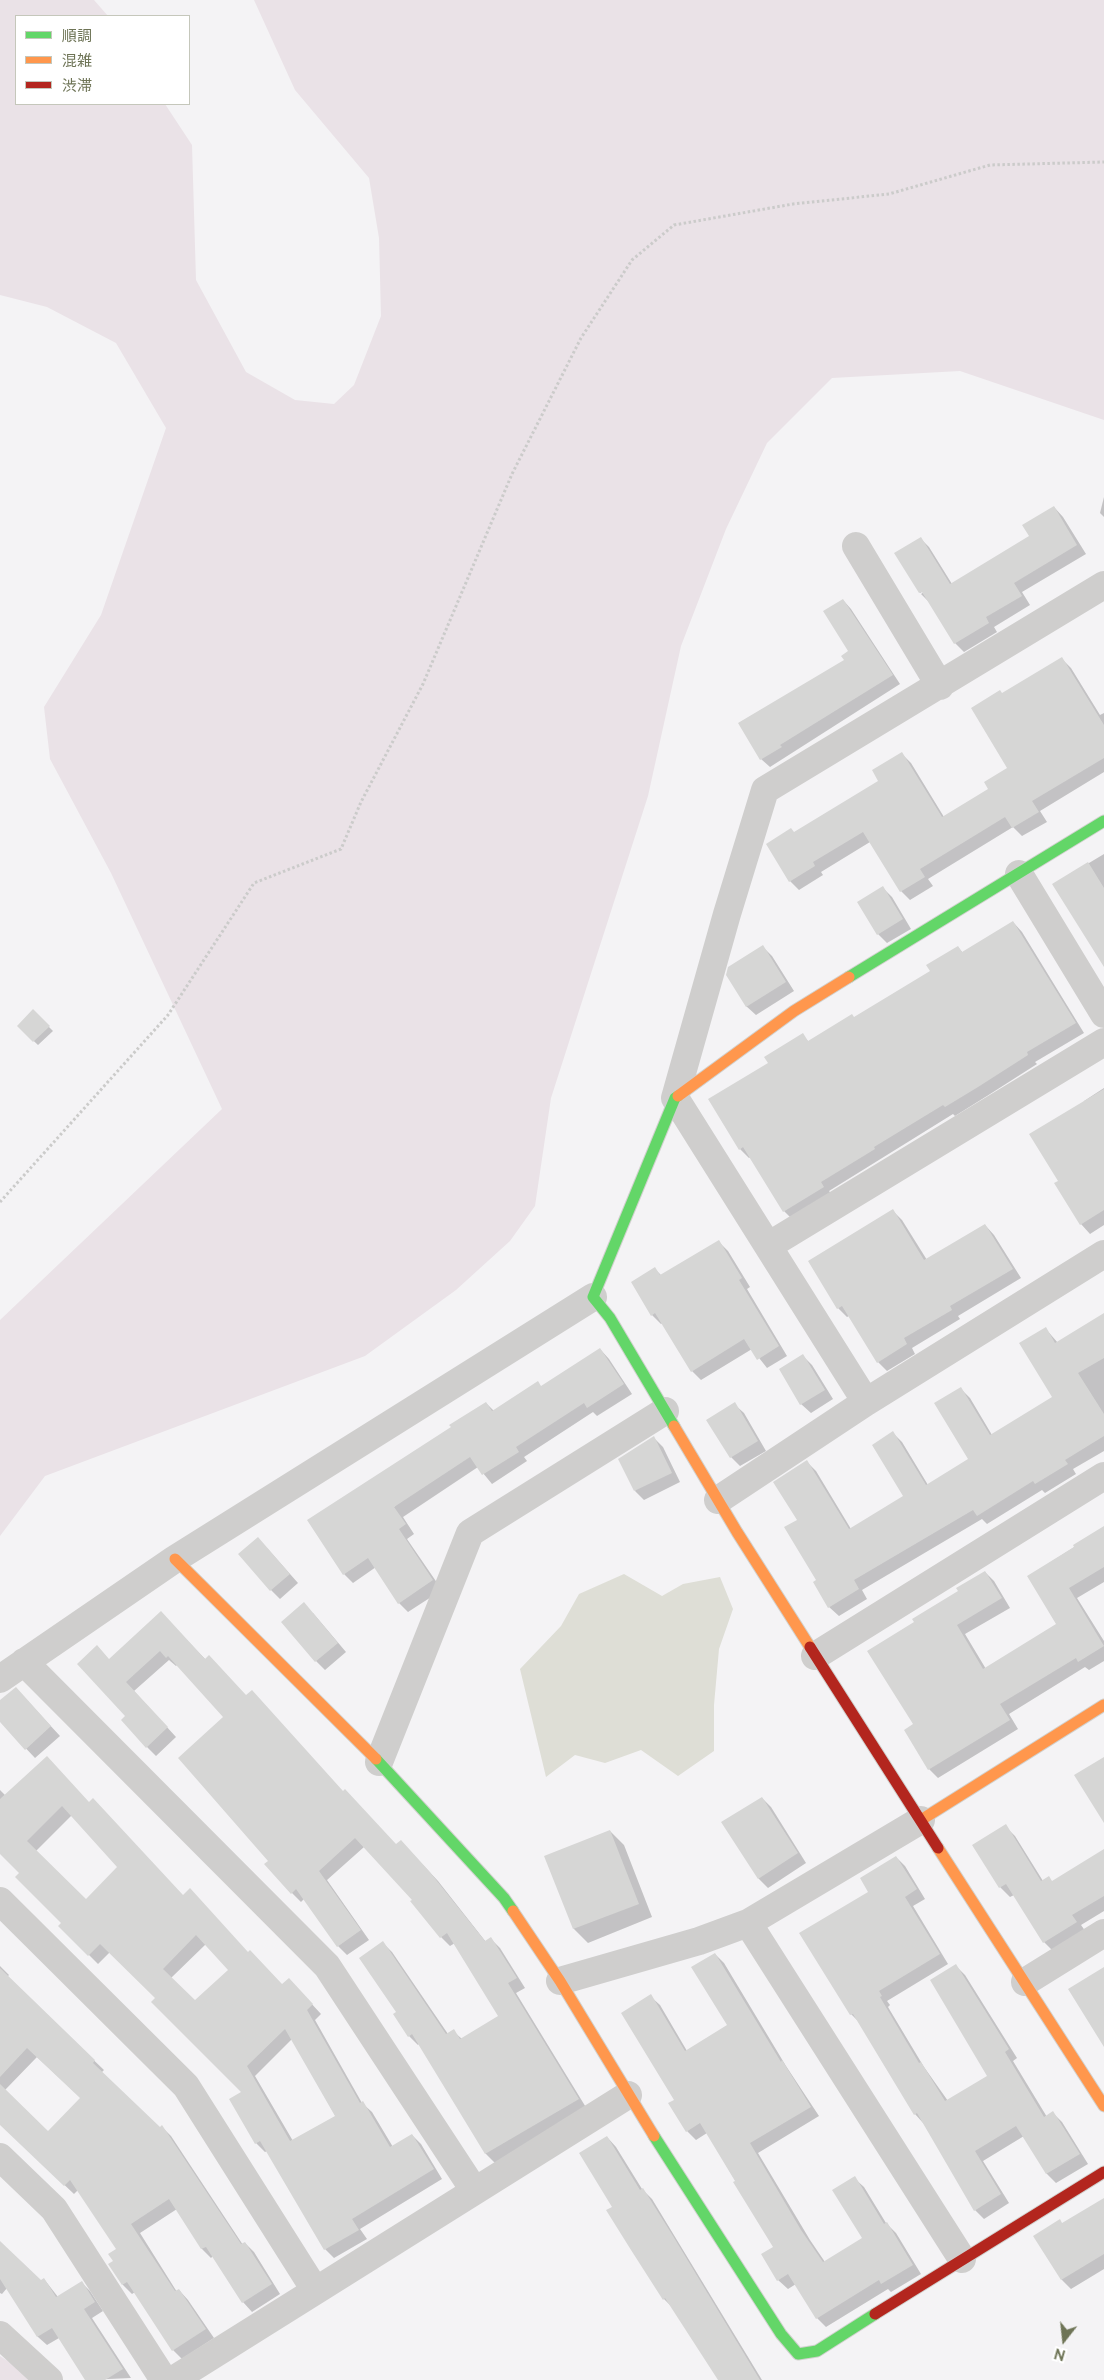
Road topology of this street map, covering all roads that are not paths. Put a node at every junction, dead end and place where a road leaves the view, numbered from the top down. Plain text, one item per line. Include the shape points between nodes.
1 (856, 546) dead end
2 (1104, 585) edge
3 (940, 686) junction
4 (1104, 821) edge
5 (1019, 874) junction
6 (1104, 1014) edge
7 (1104, 1042) edge
8 (676, 1098) junction
9 (768, 1246) junction
10 (1104, 1254) edge
11 (593, 1297) junction
12 (866, 1402) junction
13 (665, 1411) junction
14 (1104, 1476) edge
15 (718, 1500) junction
16 (175, 1559) junction
17 (815, 1656) junction
18 (24, 1662) junction
19 (0, 1679) edge
20 (1104, 1705) edge
21 (379, 1762) junction
22 (921, 1820) junction
23 (0, 1901) edge
24 (748, 1924) junction
25 (1104, 1933) edge
26 (560, 1981) junction
27 (1025, 1982) junction
28 (628, 2095) junction
29 (1104, 2106) edge
30 (0, 2157) edge
31 (1104, 2172) edge
32 (474, 2190) junction
33 (962, 2259) junction
34 (315, 2290) junction
35 (0, 2335) edge
36 (49, 2380) edge
37 (164, 2380) edge
38 (173, 2380) edge

1 - 3 street
2 - 3 street
3 - 8 street via 765,790
4 - 5 street
5 - 6 street
5 - 8 street via 794,1011
7 - 9 street
8 - 9 street
8 - 11 street
9 - 12 street
10 - 12 street
11 - 13 street via 610,1318
11 - 16 street
12 - 15 street
13 - 15 street
13 - 21 street via 470,1533
14 - 17 street
15 - 17 street
16 - 18 street
16 - 21 street
17 - 22 street
18 - 19 street
18 - 32 street via 327,1966
20 - 22 street
21 - 26 street via 504,1898
22 - 24 street
22 - 27 street
23 - 34 street via 186,2086
24 - 26 street
24 - 33 street
25 - 27 street
26 - 28 street
27 - 29 street
28 - 32 street
28 - 33 street via 781,2334 798,2354 817,2351
30 - 37 street via 54,2209
31 - 33 street
32 - 34 street
34 - 38 street
35 - 36 street

